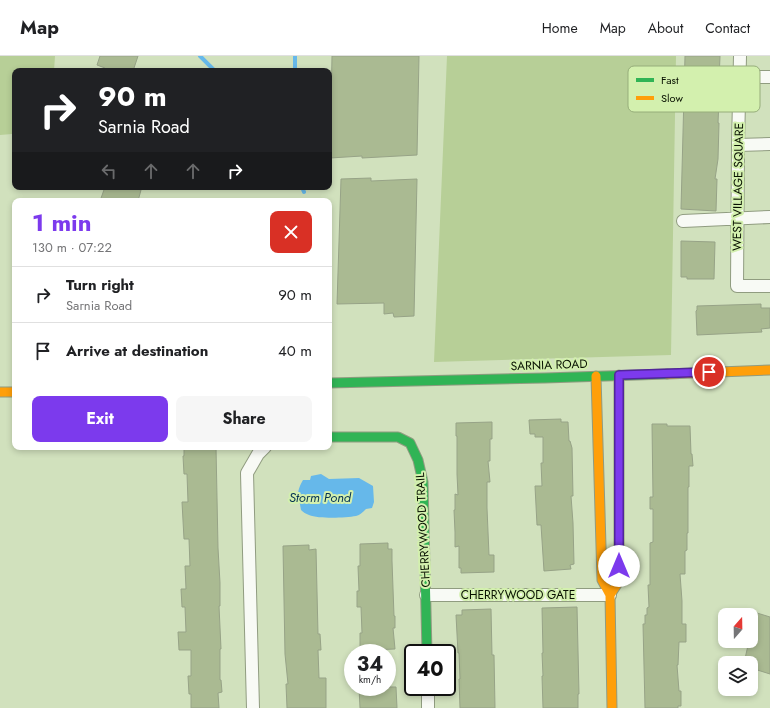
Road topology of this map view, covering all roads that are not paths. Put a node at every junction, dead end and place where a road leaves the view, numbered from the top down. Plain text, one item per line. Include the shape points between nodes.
1 (760, 77) edge
2 (770, 77) edge
3 (739, 112) edge
4 (770, 144) edge
5 (738, 145) junction
6 (770, 217) edge
7 (738, 218) junction
8 (683, 220) dead end
9 (770, 286) edge
10 (770, 370) edge
11 (619, 375) junction
12 (596, 376) junction
13 (332, 383) edge
14 (0, 392) edge
15 (12, 392) edge
16 (332, 437) edge
17 (262, 450) edge
18 (426, 595) junction
19 (610, 595) junction
20 (427, 644) edge
21 (428, 696) edge
22 (253, 708) edge
23 (428, 708) edge
24 (612, 708) edge

1 - 2 street
3 - 5 street, WEST VILLAGE SQUARE
4 - 5 street
5 - 7 street, WEST VILLAGE SQUARE
6 - 7 street
7 - 8 street
7 - 9 street, WEST VILLAGE SQUARE via 737,286
10 - 11 street, SARNIA ROAD
11 - 12 street, SARNIA ROAD
11 - 19 street via 620,581
12 - 13 street, SARNIA ROAD
12 - 19 street via 602,580
14 - 15 street
16 - 18 street, CHERRYWOOD TRAIL via 398,437 410,443 418,460 423,482
17 - 22 street via 247,473
18 - 19 street, CHERRYWOOD GATE
18 - 20 street, CHERRYWOOD TRAIL
19 - 24 street
21 - 23 street

